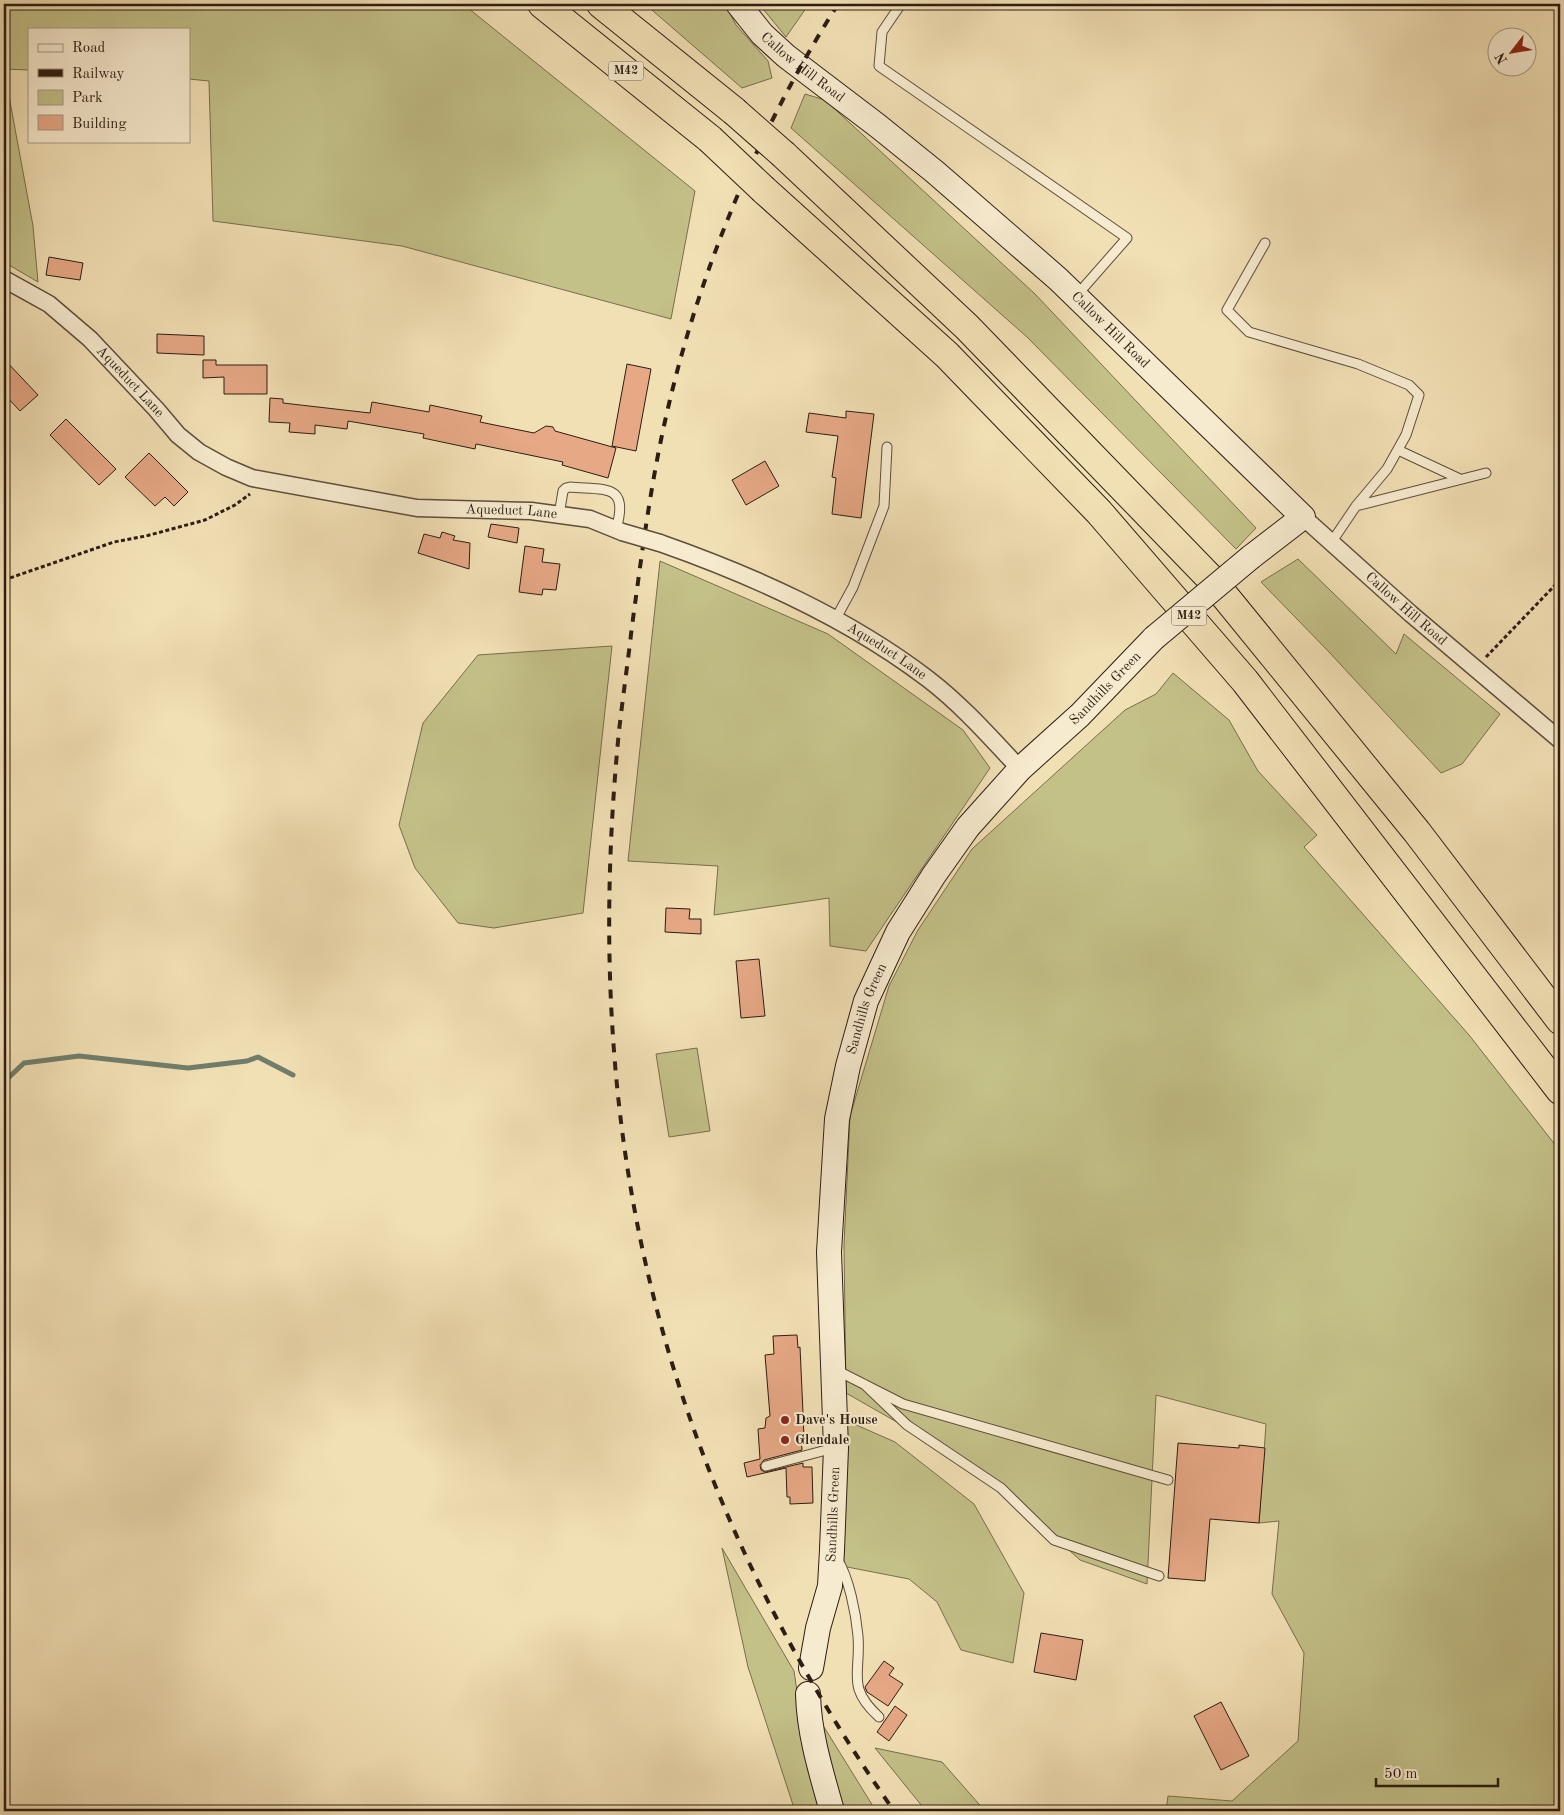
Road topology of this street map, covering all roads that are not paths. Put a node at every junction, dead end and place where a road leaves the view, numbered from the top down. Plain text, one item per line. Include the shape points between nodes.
1 (542, 4) edge
2 (601, 4) edge
3 (738, 4) edge
4 (901, 4) edge
5 (1265, 243) dead end
6 (4, 279) edge
7 (1076, 297) junction
8 (887, 447) dead end
9 (1398, 450) junction
10 (1486, 473) dead end
11 (1460, 479) junction
12 (1356, 506) junction
13 (559, 515) junction
14 (1303, 517) junction
15 (619, 530) junction
16 (1331, 543) junction
17 (835, 620) junction
18 (1560, 740) edge
19 (1020, 770) junction
20 (1560, 1020) edge
21 (1560, 1090) edge
22 (834, 1368) junction
23 (864, 1384) junction
24 (836, 1448) junction
25 (766, 1466) dead end
26 (1168, 1480) dead end
27 (832, 1550) junction
28 (1160, 1576) dead end
29 (811, 1668) joint
30 (808, 1694) joint
31 (879, 1717) dead end
32 (832, 1811) edge

1 - 21 highway, M42, bridge via 710,139 946,355 1099,512 1245,682
2 - 20 highway, M42, bridge via 784,155 967,327 1210,578 1417,832
3 - 7 street, Callow Hill Road via 762,34 786,56 935,172
4 - 7 lane via 882,32 879,66 1127,238
5 - 9 lane via 1227,310 1249,332 1358,364 1409,385 1419,395
6 - 13 street, Aqueduct Lane via 48,304 90,339 178,435 226,467 252,478 417,508
7 - 14 street, Callow Hill Road
8 - 17 lane via 884,506 853,587
9 - 11 lane
9 - 12 lane
10 - 11 lane
11 - 12 lane
12 - 16 lane
13 - 15 street, Aqueduct Lane via 590,520
13 - 15 lane via 566,488 609,491 620,502
14 - 16 street, Callow Hill Road
14 - 19 street, Sandhills Green, bridge via 1154,638 1080,715
15 - 17 street, Aqueduct Lane, bridge via 751,578
16 - 18 street, Callow Hill Road
17 - 19 street, Aqueduct Lane via 929,680
19 - 22 street, Sandhills Green via 968,827 934,875 898,932 866,1001 837,1119 829,1252
22 - 23 lane
22 - 24 street, Sandhills Green
23 - 26 lane via 903,1404
23 - 28 lane via 907,1425 1001,1488 1054,1540
24 - 25 lane
24 - 27 street, Sandhills Green
27 - 29 street, Sandhills Green via 830,1586
27 - 31 lane via 842,1566 856,1619 856,1680 860,1695
29 - 30 street
30 - 32 street via 813,1740

